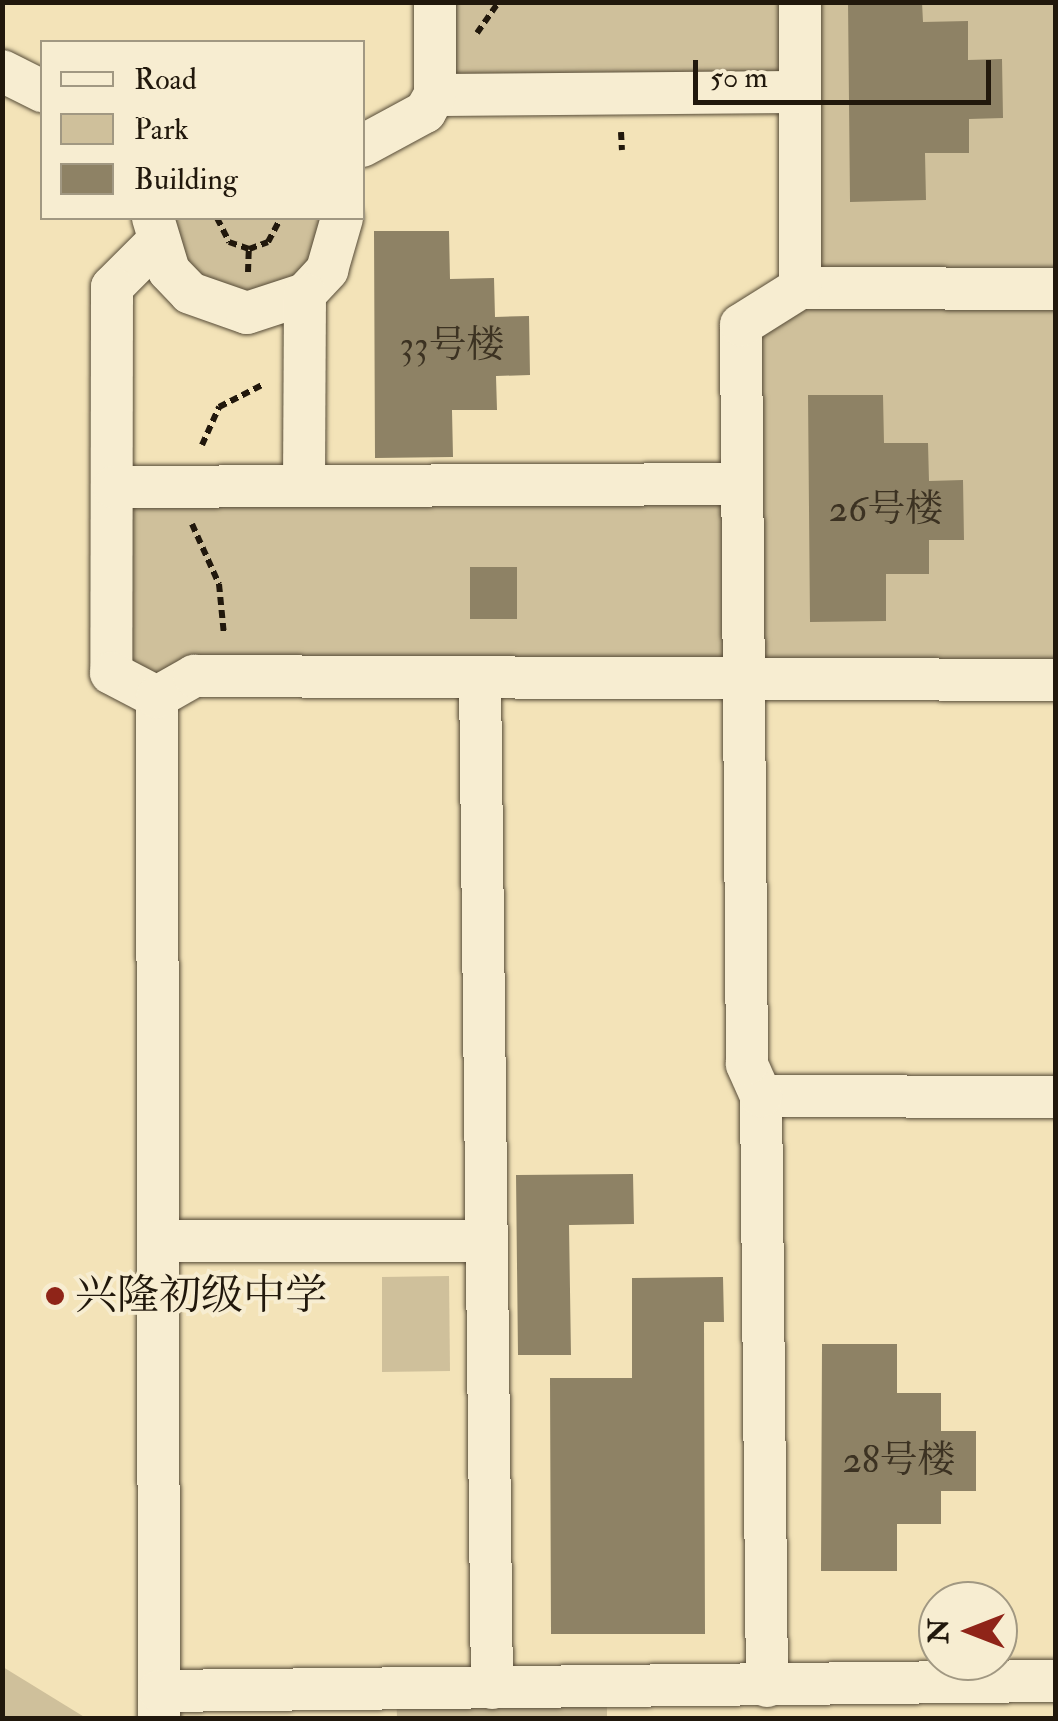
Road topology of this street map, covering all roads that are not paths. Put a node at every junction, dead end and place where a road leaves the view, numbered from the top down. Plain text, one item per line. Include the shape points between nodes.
1 (435, 2) edge
2 (800, 2) edge
3 (2, 71) edge
4 (40, 90) edge
5 (800, 92) junction
6 (435, 95) junction
7 (365, 144) edge
8 (341, 220) edge
9 (154, 230) edge
10 (800, 288) junction
11 (1056, 289) edge
12 (305, 294) junction
13 (742, 484) junction
14 (304, 486) junction
15 (114, 487) junction
16 (480, 678) junction
17 (744, 679) junction
18 (1056, 680) edge
19 (157, 697) junction
20 (761, 1096) junction
21 (1056, 1097) edge
22 (158, 1241) junction
23 (487, 1241) junction
24 (1056, 1681) edge
25 (766, 1686) junction
26 (492, 1688) junction
27 (607, 1703) edge
28 (397, 1704) edge
29 (159, 1705) edge

1 - 6 street
2 - 5 street
3 - 4 street
5 - 6 street
5 - 10 street
6 - 7 street via 425,112
8 - 12 street via 326,270
9 - 12 street via 169,272 218,308 247,313
9 - 15 street via 112,287
10 - 11 street
10 - 13 street via 742,325
12 - 14 street
13 - 14 street
13 - 17 street
14 - 15 street
15 - 19 street via 111,673
16 - 17 street
16 - 19 street via 194,676
16 - 23 street
17 - 18 street
17 - 20 street via 747,1064
19 - 22 street
20 - 21 street
20 - 25 street
22 - 23 street
22 - 29 street
23 - 26 street
24 - 25 street
25 - 27 street
26 - 27 street
26 - 28 street
28 - 29 street

